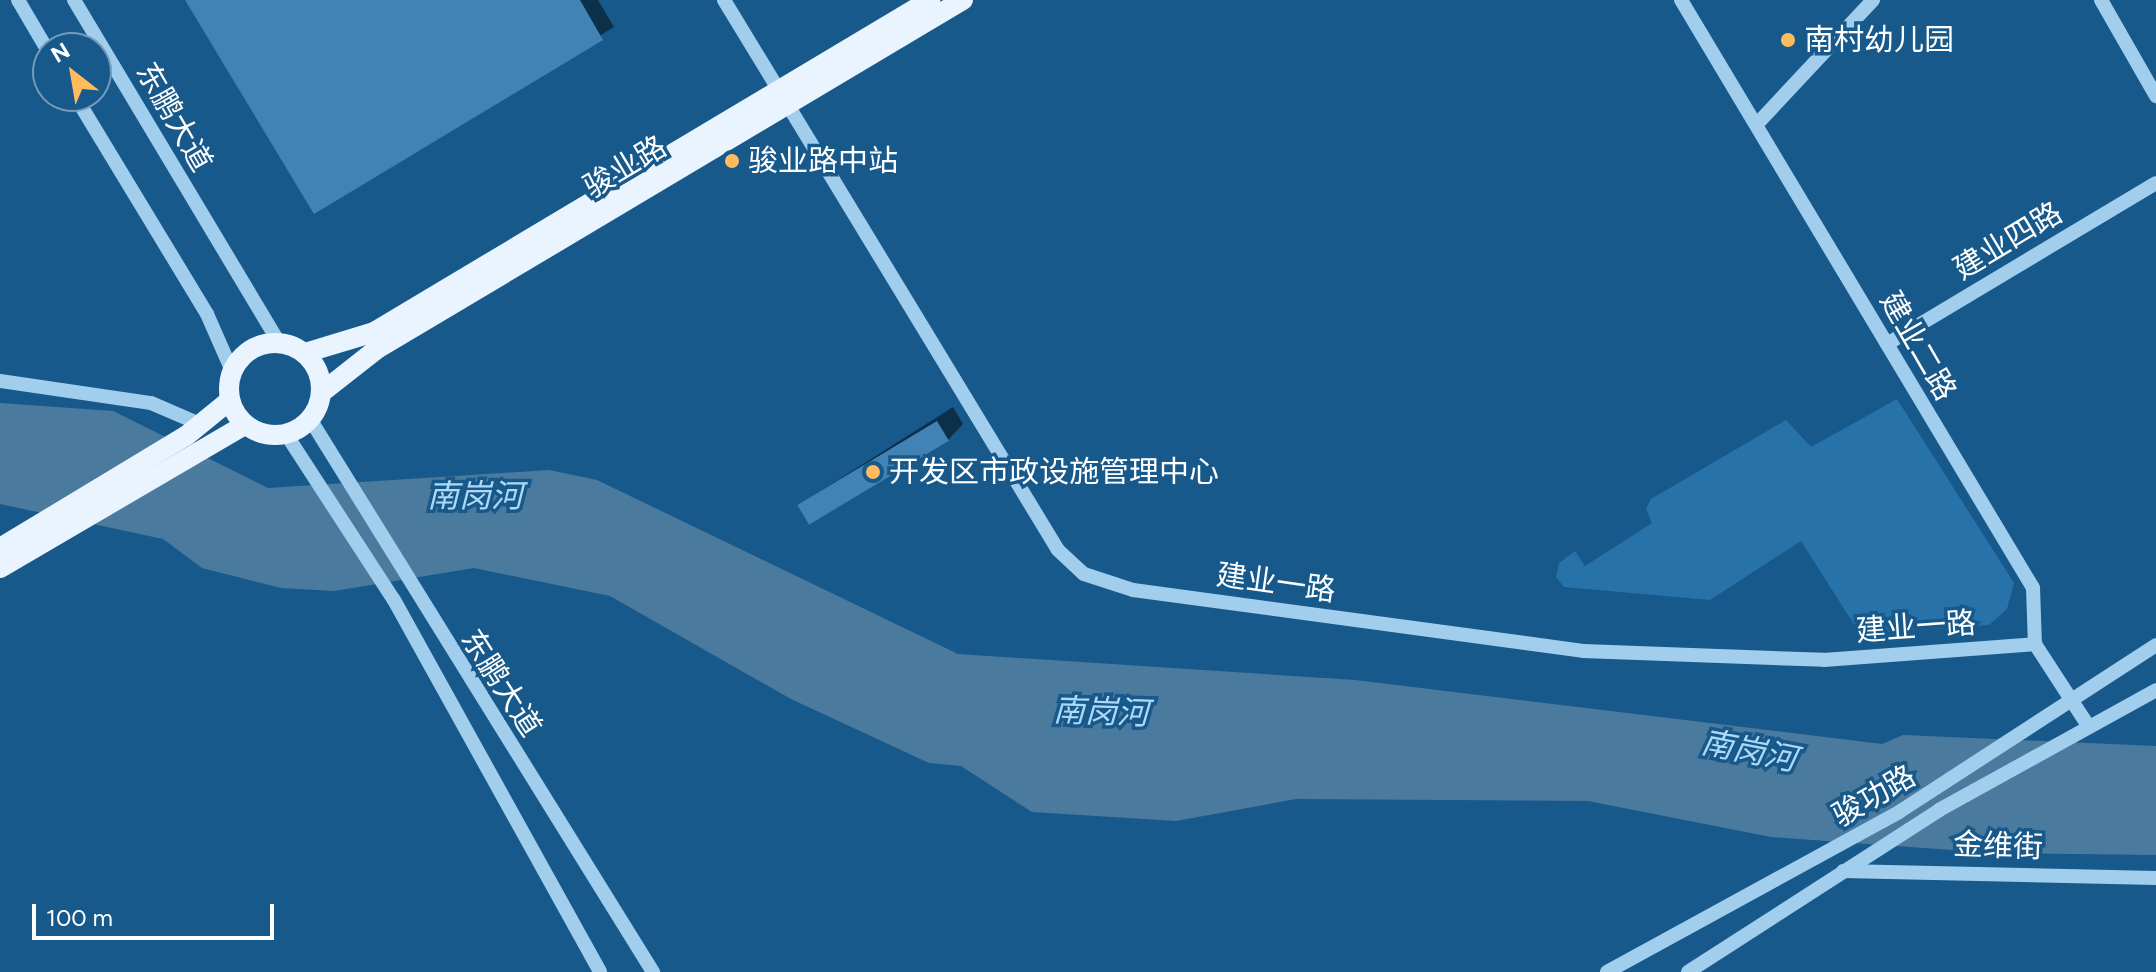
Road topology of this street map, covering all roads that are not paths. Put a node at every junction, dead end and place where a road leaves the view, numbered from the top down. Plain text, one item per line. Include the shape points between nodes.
1 (18, 0) edge
2 (74, 0) edge
3 (724, 0) edge
4 (963, 0) edge
5 (1681, 0) edge
6 (1873, 0) edge
7 (2101, 0) edge
8 (925, 1) edge
9 (37, 32) edge
10 (2156, 96) edge
11 (782, 98) junction
12 (85, 112) edge
13 (1757, 124) junction
14 (2156, 183) edge
15 (279, 343) junction
16 (1887, 344) junction
17 (305, 353) junction
18 (232, 371) junction
19 (0, 381) edge
20 (321, 393) junction
21 (230, 400) junction
22 (310, 419) junction
23 (245, 425) junction
24 (286, 434) junction
25 (197, 436) junction
26 (54, 525) junction
27 (0, 548) edge
28 (0, 568) edge
29 (2035, 644) junction
30 (2156, 645) edge
31 (2156, 690) edge
32 (2073, 704) junction
33 (2087, 724) junction
34 (1839, 871) junction
35 (2156, 878) edge
36 (600, 972) edge
37 (653, 972) edge
38 (1607, 972) edge
39 (1688, 972) edge

1 - 9 street
2 - 15 street, 东鹏大道
3 - 11 street, 建业一路
4 - 11 main road, 骏业路
5 - 13 street, 建业二路
6 - 13 street
7 - 10 street
8 - 11 main road, 骏业路
11 - 17 main road, 骏业路 via 374,332
11 - 20 main road, 骏业路 via 377,349
11 - 29 street, 建业一路 via 1058,550 1111,586 1630,654 1824,660
12 - 18 street via 207,314
13 - 16 street, 建业二路
14 - 16 street, 建业四路
15 - 17 main road
15 - 18 main road via 251,349
16 - 29 street, 建业二路 via 2033,588
17 - 20 main road
18 - 21 main road
19 - 25 street via 151,403
20 - 22 main road
21 - 23 main road
21 - 25 main road
22 - 24 main road
22 - 37 street, 东鹏大道 via 409,589
23 - 24 main road
23 - 25 main road
24 - 36 street, 东鹏大道 via 314,469 394,600
25 - 26 main road
26 - 27 main road
26 - 28 main road
29 - 32 street
30 - 32 street, 骏功路
31 - 33 street, 骏功路
32 - 33 street
32 - 38 street, 骏功路 via 1828,853
33 - 34 street, 骏功路
34 - 35 street, 金维街
34 - 39 street, 骏功路

